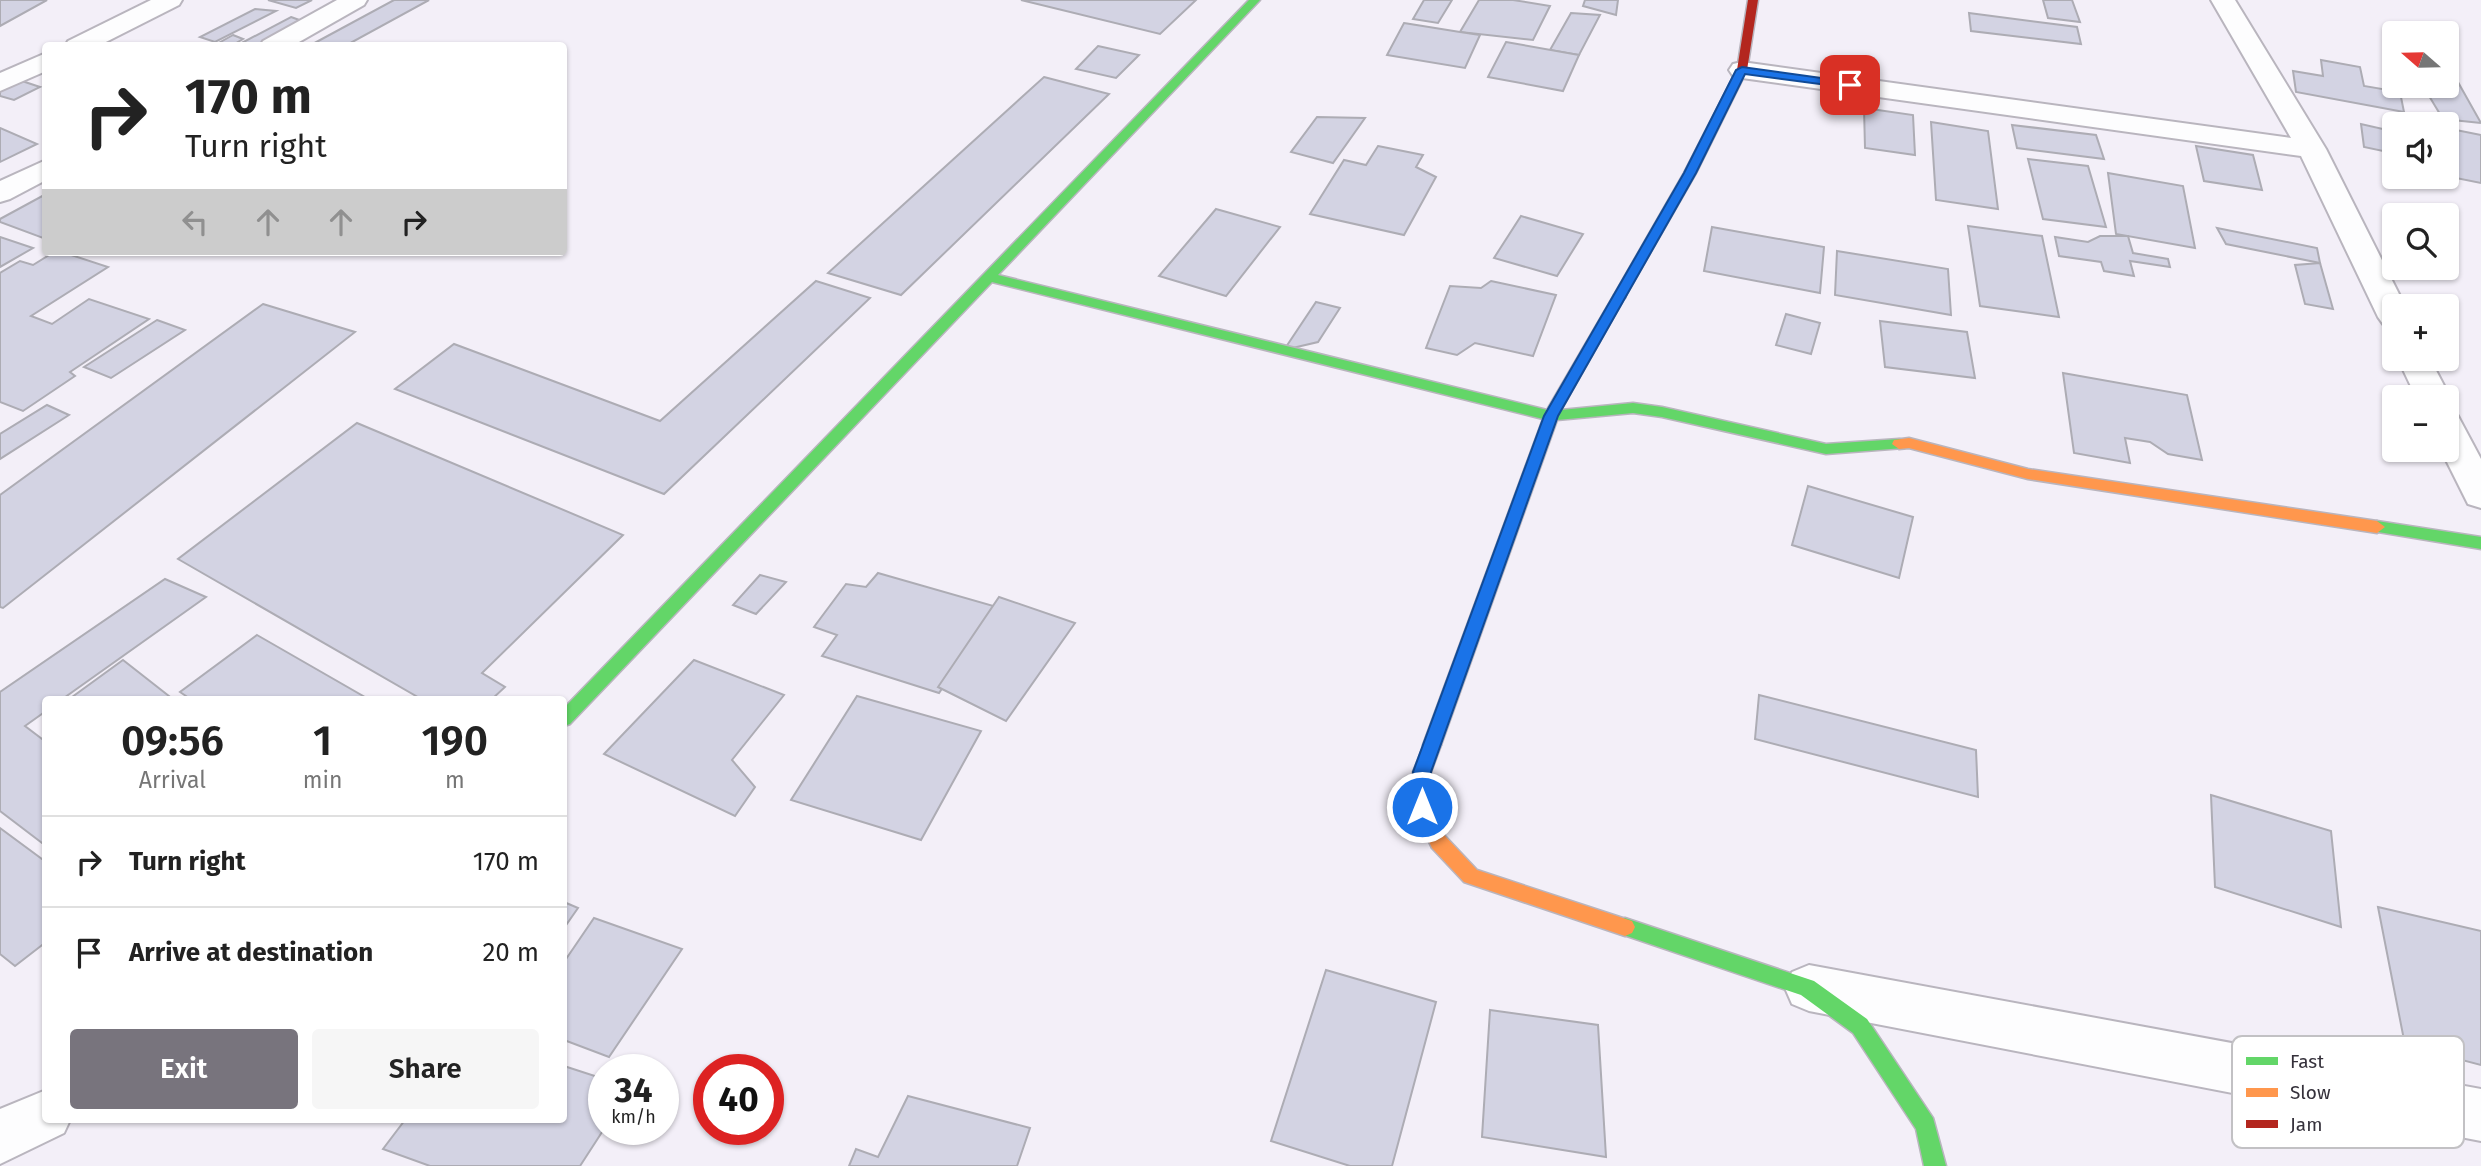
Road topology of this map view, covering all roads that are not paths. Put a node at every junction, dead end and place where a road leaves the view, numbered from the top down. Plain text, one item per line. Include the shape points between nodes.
1 (170, 0) edge
2 (355, 0) edge
3 (1255, 0) edge
4 (1753, 0) edge
5 (2223, 0) edge
6 (85, 42) edge
7 (279, 42) edge
8 (42, 63) edge
9 (1742, 70) junction
10 (0, 83) edge
11 (2312, 149) junction
12 (42, 171) edge
13 (0, 193) edge
14 (989, 277) junction
15 (2383, 294) edge
16 (1551, 416) junction
17 (2459, 450) edge
18 (2481, 495) edge
19 (2481, 543) edge
20 (567, 716) edge
21 (1807, 988) junction
22 (2232, 1068) edge
23 (42, 1117) edge
24 (0, 1138) edge
25 (1935, 1166) edge

1 - 6 street
2 - 7 street
3 - 14 street
4 - 9 street
5 - 11 street
8 - 10 street
9 - 11 street
9 - 16 street via 1690,173
11 - 15 street
12 - 13 street
14 - 16 street
14 - 20 street
16 - 19 street via 1633,408 1826,449 1909,443 2028,474
16 - 21 street via 1422,772 1422,807 1438,842 1471,876
17 - 18 street
21 - 22 street
21 - 25 street via 1860,1026 1926,1125
23 - 24 street

